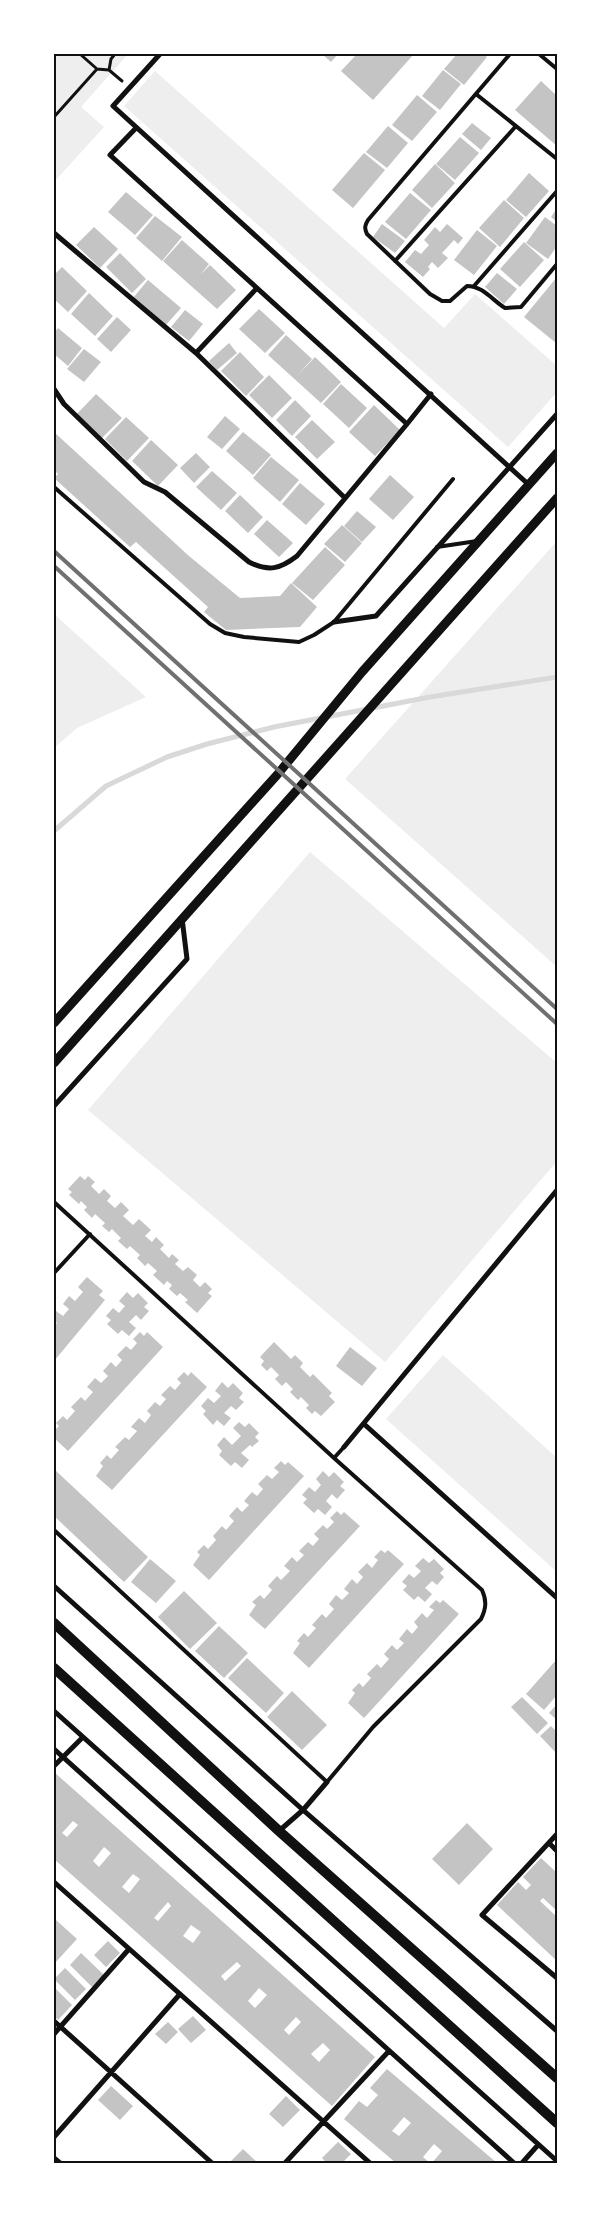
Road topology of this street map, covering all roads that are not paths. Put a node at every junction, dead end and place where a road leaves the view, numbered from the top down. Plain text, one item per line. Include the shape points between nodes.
1 (160, 54) edge
2 (510, 54) edge
3 (539, 54) edge
4 (557, 69) edge
5 (476, 94) junction
6 (516, 126) junction
7 (136, 128) junction
8 (557, 159) edge
9 (557, 191) edge
10 (54, 233) edge
11 (395, 261) junction
12 (557, 264) edge
13 (474, 286) junction
14 (257, 288) junction
15 (196, 353) junction
16 (54, 389) edge
17 (432, 394) junction
18 (557, 414) edge
19 (407, 424) junction
20 (557, 453) edge
21 (511, 467) junction
22 (453, 479) dead end
23 (528, 484) junction
24 (54, 487) edge
25 (344, 497) junction
26 (557, 498) edge
27 (479, 540) junction
28 (437, 548) junction
29 (334, 622) junction
30 (182, 918) junction
31 (54, 1023) edge
32 (54, 1063) edge
33 (54, 1106) edge
34 (557, 1190) edge
35 (54, 1202) edge
36 (90, 1234) junction
37 (54, 1273) edge
38 (364, 1424) junction
39 (344, 1447) joint
40 (334, 1458) junction
41 (54, 1530) edge
42 (54, 1586) edge
43 (557, 1598) edge
44 (54, 1623) edge
45 (54, 1668) edge
46 (54, 1711) edge
47 (82, 1738) junction
48 (54, 1749) edge
49 (63, 1757) junction
50 (54, 1766) edge
51 (328, 1782) junction
52 (304, 1810) junction
53 (279, 1831) junction
54 (557, 1834) edge
55 (549, 1843) junction
56 (557, 1851) edge
57 (54, 1882) edge
58 (130, 1949) junction
59 (557, 1978) edge
60 (180, 1994) junction
61 (54, 2021) edge
62 (60, 2027) junction
63 (557, 2031) edge
64 (54, 2034) edge
65 (389, 2051) junction
66 (111, 2072) junction
67 (557, 2078) edge
68 (324, 2122) junction
69 (557, 2123) edge
70 (54, 2137) edge
71 (538, 2145) junction
72 (54, 2158) edge
73 (556, 2159) edge
74 (60, 2163) edge
75 (212, 2163) edge
76 (285, 2163) edge
77 (370, 2163) edge
78 (514, 2163) edge
79 (522, 2163) edge
80 (549, 2163) edge

1 - 7 street via 113,106
2 - 5 lane
3 - 4 lane
5 - 6 lane
5 - 11 lane via 365,225 367,234
6 - 8 lane
6 - 11 lane
7 - 14 street via 110,155
7 - 17 street
9 - 13 lane
10 - 15 street
11 - 13 lane via 442,302 450,301 467,286
12 - 13 lane via 521,306 515,308 505,308
14 - 15 street
14 - 19 street
15 - 25 street
16 - 25 street via 64,404 144,482 165,492 260,568 285,565 297,556
17 - 19 street
17 - 21 street
18 - 21 street
19 - 25 street
20 - 23 street
21 - 23 street
21 - 28 street
22 - 29 lane
23 - 27 street
24 - 29 lane via 194,612 225,633 299,642
26 - 30 street
27 - 28 lane
27 - 31 street via 362,672 277,775
28 - 29 street via 376,616
30 - 32 street
30 - 33 street via 188,959
34 - 38 street
35 - 36 lane
36 - 37 lane
36 - 40 lane
38 - 39 street
38 - 43 street
39 - 40 lane
40 - 51 lane via 482,1590 486,1598 481,1619 373,1727
41 - 51 lane
42 - 52 street
44 - 53 main road
45 - 69 main road
46 - 47 street
47 - 49 street
47 - 71 street
48 - 49 street
49 - 50 street
49 - 65 street
51 - 52 street
52 - 53 street
52 - 63 street
53 - 67 main road
54 - 55 street
55 - 56 street
55 - 59 street via 482,1915
57 - 58 street
58 - 60 street
58 - 62 street
60 - 66 street
60 - 68 street
61 - 62 street
62 - 64 street
62 - 66 street
65 - 68 street
65 - 78 street
66 - 70 street
66 - 75 street
68 - 76 street
68 - 77 street
71 - 73 street
71 - 79 street
72 - 74 street
73 - 80 street

